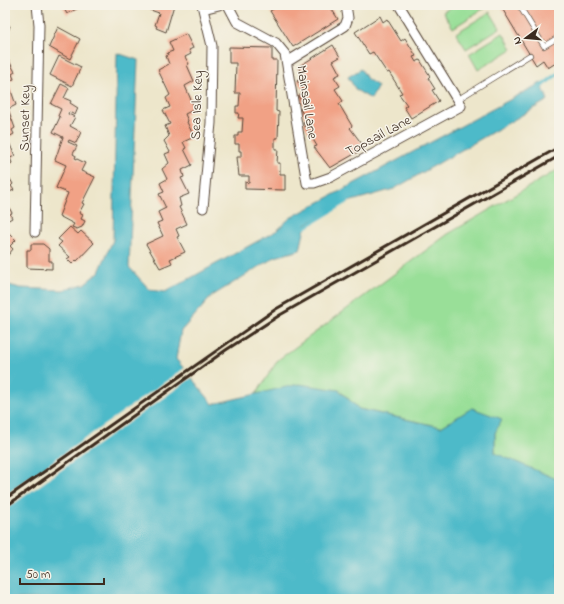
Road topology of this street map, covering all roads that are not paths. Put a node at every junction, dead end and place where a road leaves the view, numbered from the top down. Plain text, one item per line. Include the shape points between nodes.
1 (37, 5) edge
2 (219, 5) edge
3 (228, 5) edge
4 (346, 5) edge
5 (398, 5) edge
6 (519, 5) edge
7 (556, 5) edge
8 (202, 7) edge
9 (559, 10) edge
10 (559, 36) edge
11 (530, 55) dead end
12 (287, 62) junction
13 (459, 103) junction
14 (307, 183) joint
15 (203, 208) dead end
16 (35, 232) dead end

1 - 16 street, Sunset Key via 40,26
2 - 8 street
3 - 12 street, Mainsail Lane via 237,22 276,43 285,54
4 - 12 street via 348,18 345,26
5 - 13 street
6 - 10 lane via 544,46
7 - 9 lane
8 - 15 street, Sea Isle Key via 212,46 211,123
11 - 13 lane
12 - 14 street, Mainsail Lane
13 - 14 street, Topsail Lane via 331,177

